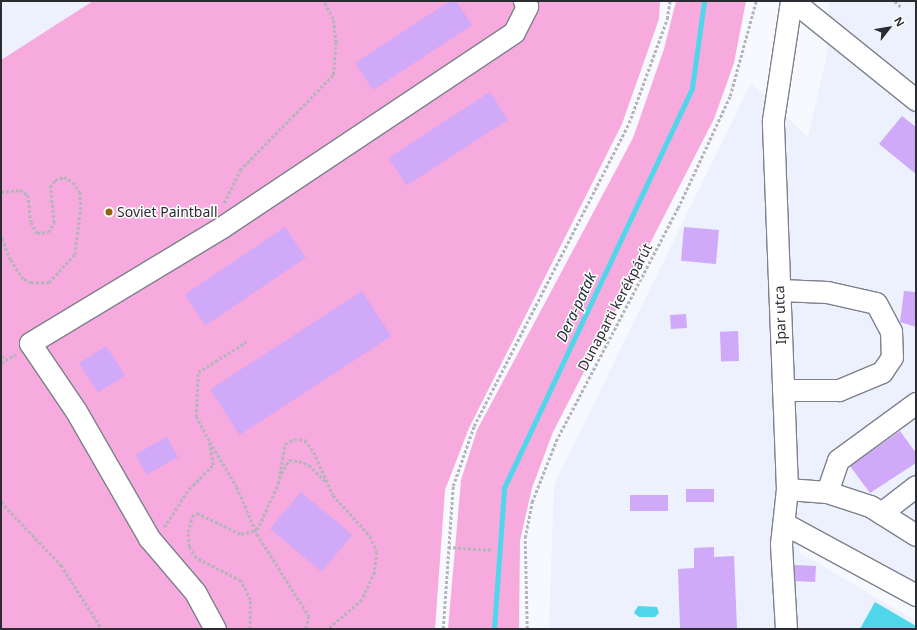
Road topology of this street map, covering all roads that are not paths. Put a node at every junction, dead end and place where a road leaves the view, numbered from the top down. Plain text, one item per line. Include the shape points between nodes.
1 (524, 1) edge
2 (792, 1) edge
3 (916, 100) edge
4 (780, 290) junction
5 (783, 390) junction
6 (916, 403) edge
7 (916, 486) edge
8 (787, 488) junction
9 (827, 492) junction
10 (881, 513) junction
11 (785, 524) junction
12 (913, 532) edge
13 (916, 596) edge
14 (215, 629) edge
15 (786, 629) edge

1 - 14 lane via 527,6 514,32 222,227 30,343 76,411 149,538 195,592
2 - 3 lane
2 - 4 lane, Ipar utca via 773,120
4 - 5 lane, Ipar utca
4 - 5 lane via 827,292 876,303 891,331 892,351 892,358 882,372 865,382 839,390
5 - 8 lane, Ipar utca
6 - 9 lane via 838,460
7 - 10 lane
8 - 9 lane
8 - 11 lane, Ipar utca
9 - 10 lane
10 - 12 lane
11 - 13 lane
11 - 15 lane, Ipar utca via 780,544

